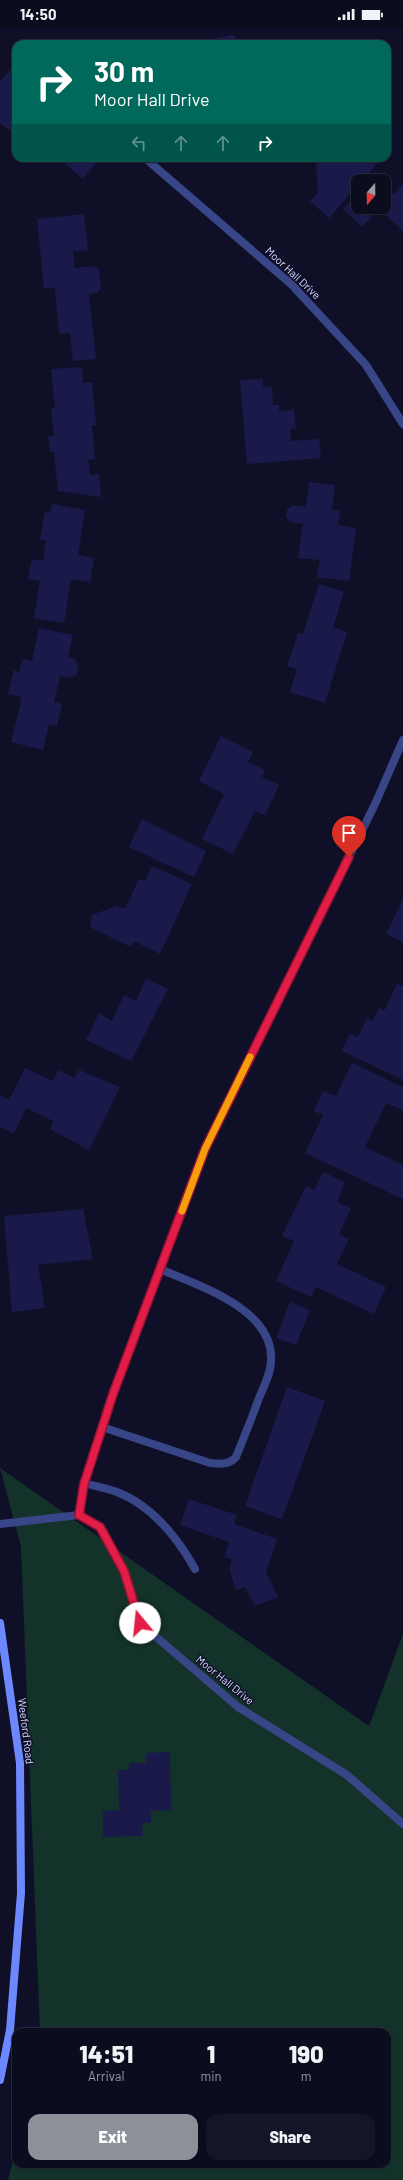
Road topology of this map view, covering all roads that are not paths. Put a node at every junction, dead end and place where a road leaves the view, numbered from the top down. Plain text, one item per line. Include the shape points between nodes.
1 (150, 162) edge
2 (403, 424) edge
3 (403, 740) edge
4 (160, 1269) junction
5 (102, 1427) junction
6 (84, 1484) junction
7 (79, 1515) junction
8 (0, 1524) edge
9 (195, 1569) dead end
10 (0, 1623) edge
11 (403, 1824) edge
12 (0, 2080) edge

1 - 2 street, Moor Hall Drive via 292,285 366,365
3 - 4 street via 376,802 205,1149
4 - 5 street
4 - 5 street via 222,1296 241,1308 253,1320 266,1336 271,1348 272,1361 267,1377 236,1457 232,1461 222,1464 210,1463
5 - 6 street
6 - 7 street
6 - 9 street via 117,1492 149,1509 183,1548
7 - 8 street
7 - 11 street, Moor Hall Drive via 100,1527 124,1571 140,1623 238,1707 348,1775
10 - 12 street, Weeford Road via 20,1763 20,1893 10,2030

